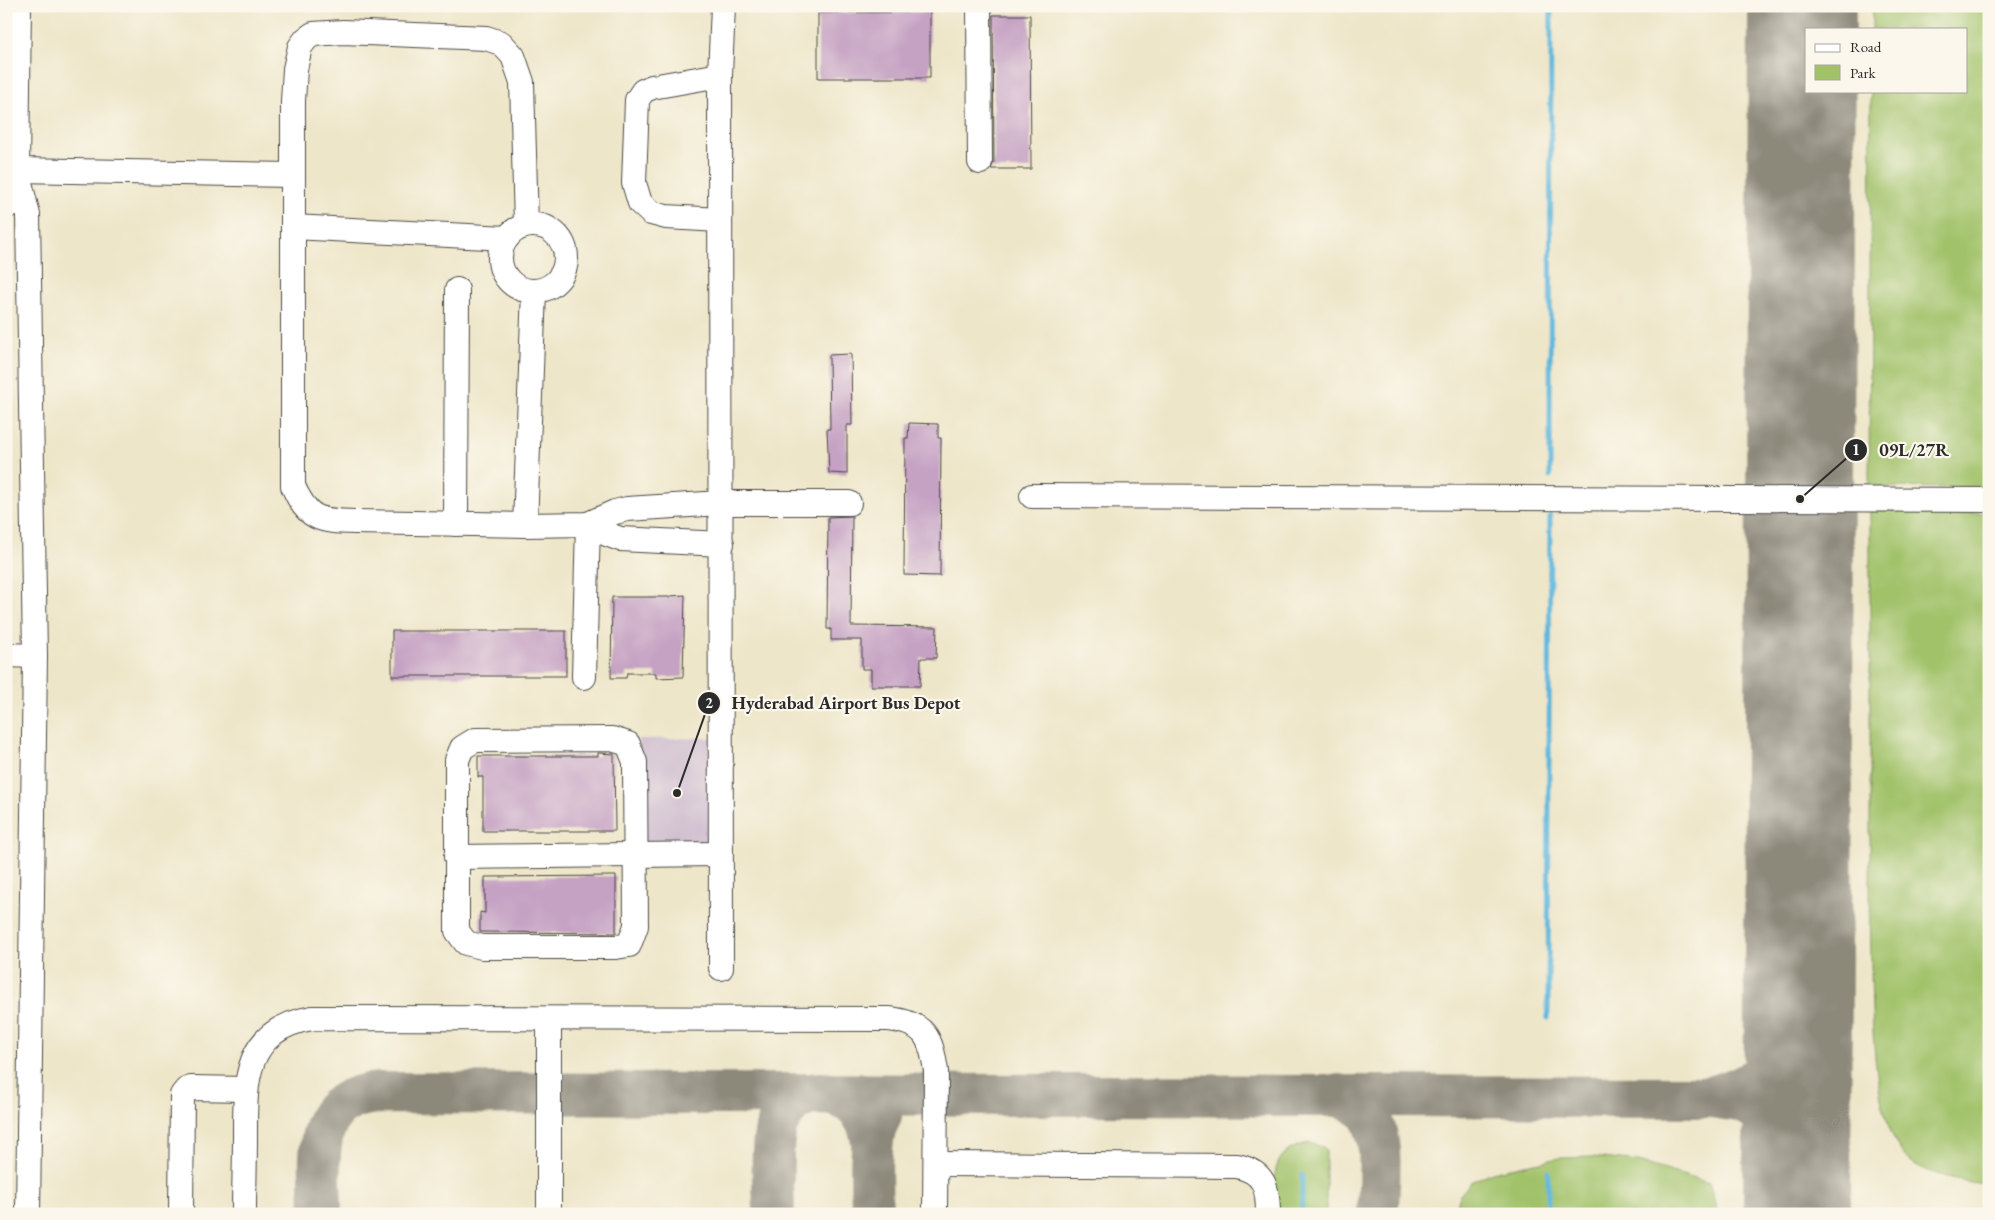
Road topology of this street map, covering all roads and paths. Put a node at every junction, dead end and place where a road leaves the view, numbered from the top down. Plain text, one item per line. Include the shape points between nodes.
1 (20, 6) edge
2 (723, 6) edge
3 (979, 6) edge
4 (720, 75) junction
5 (12, 136) edge
6 (980, 162) dead end
7 (17, 170) junction
8 (293, 175) junction
9 (6, 207) edge
10 (720, 220) junction
11 (293, 228) junction
12 (516, 231) junction
13 (457, 290) dead end
14 (534, 291) junction
15 (1032, 496) dead end
16 (1989, 500) edge
17 (721, 504) junction
18 (849, 504) dead end
19 (456, 524) junction
20 (588, 524) junction
21 (525, 525) junction
22 (722, 544) junction
23 (6, 656) edge
24 (35, 656) junction
25 (584, 677) dead end
26 (720, 854) junction
27 (636, 855) junction
28 (456, 857) junction
29 (721, 968) dead end
30 (549, 1018) junction
31 (246, 1089) junction
32 (936, 1164) junction
33 (28, 1214) edge
34 (181, 1214) edge
35 (244, 1214) edge
36 (549, 1214) edge
37 (935, 1214) edge
38 (1268, 1214) edge

1 - 5 street
2 - 4 street
3 - 6 street
4 - 10 street
4 - 10 street via 652,87 643,92 637,100 634,183 640,203 651,213 666,218
5 - 7 street
7 - 8 street
7 - 9 street
7 - 24 street via 28,216
8 - 11 street
8 - 12 street via 295,69 300,47 313,34 343,32 486,38 501,43 513,56 522,82
10 - 17 street
11 - 12 street
11 - 19 street via 293,486 300,503 314,516 330,521
12 - 14 street via 501,248 500,261 511,283
12 - 14 street via 538,225 559,236 565,247 564,271 557,281
13 - 19 street
14 - 21 street
15 - 16 street
17 - 18 street
17 - 20 street via 627,510
17 - 22 street
19 - 21 street
20 - 21 street
20 - 22 street via 620,538
20 - 25 street
22 - 26 street
23 - 24 street
24 - 33 street
26 - 27 street
26 - 29 street
27 - 28 street
27 - 28 street via 636,926 629,945 616,947 482,947 466,943 457,931
27 - 28 street via 635,762 628,744 612,739 475,740 462,748 457,760
30 - 31 street via 312,1018 297,1021 279,1028 257,1051
30 - 32 street via 904,1021 926,1035 933,1050
30 - 36 street
31 - 34 street via 191,1088 182,1095
31 - 35 street
32 - 37 street
32 - 38 street via 1237,1166 1254,1172 1264,1184

